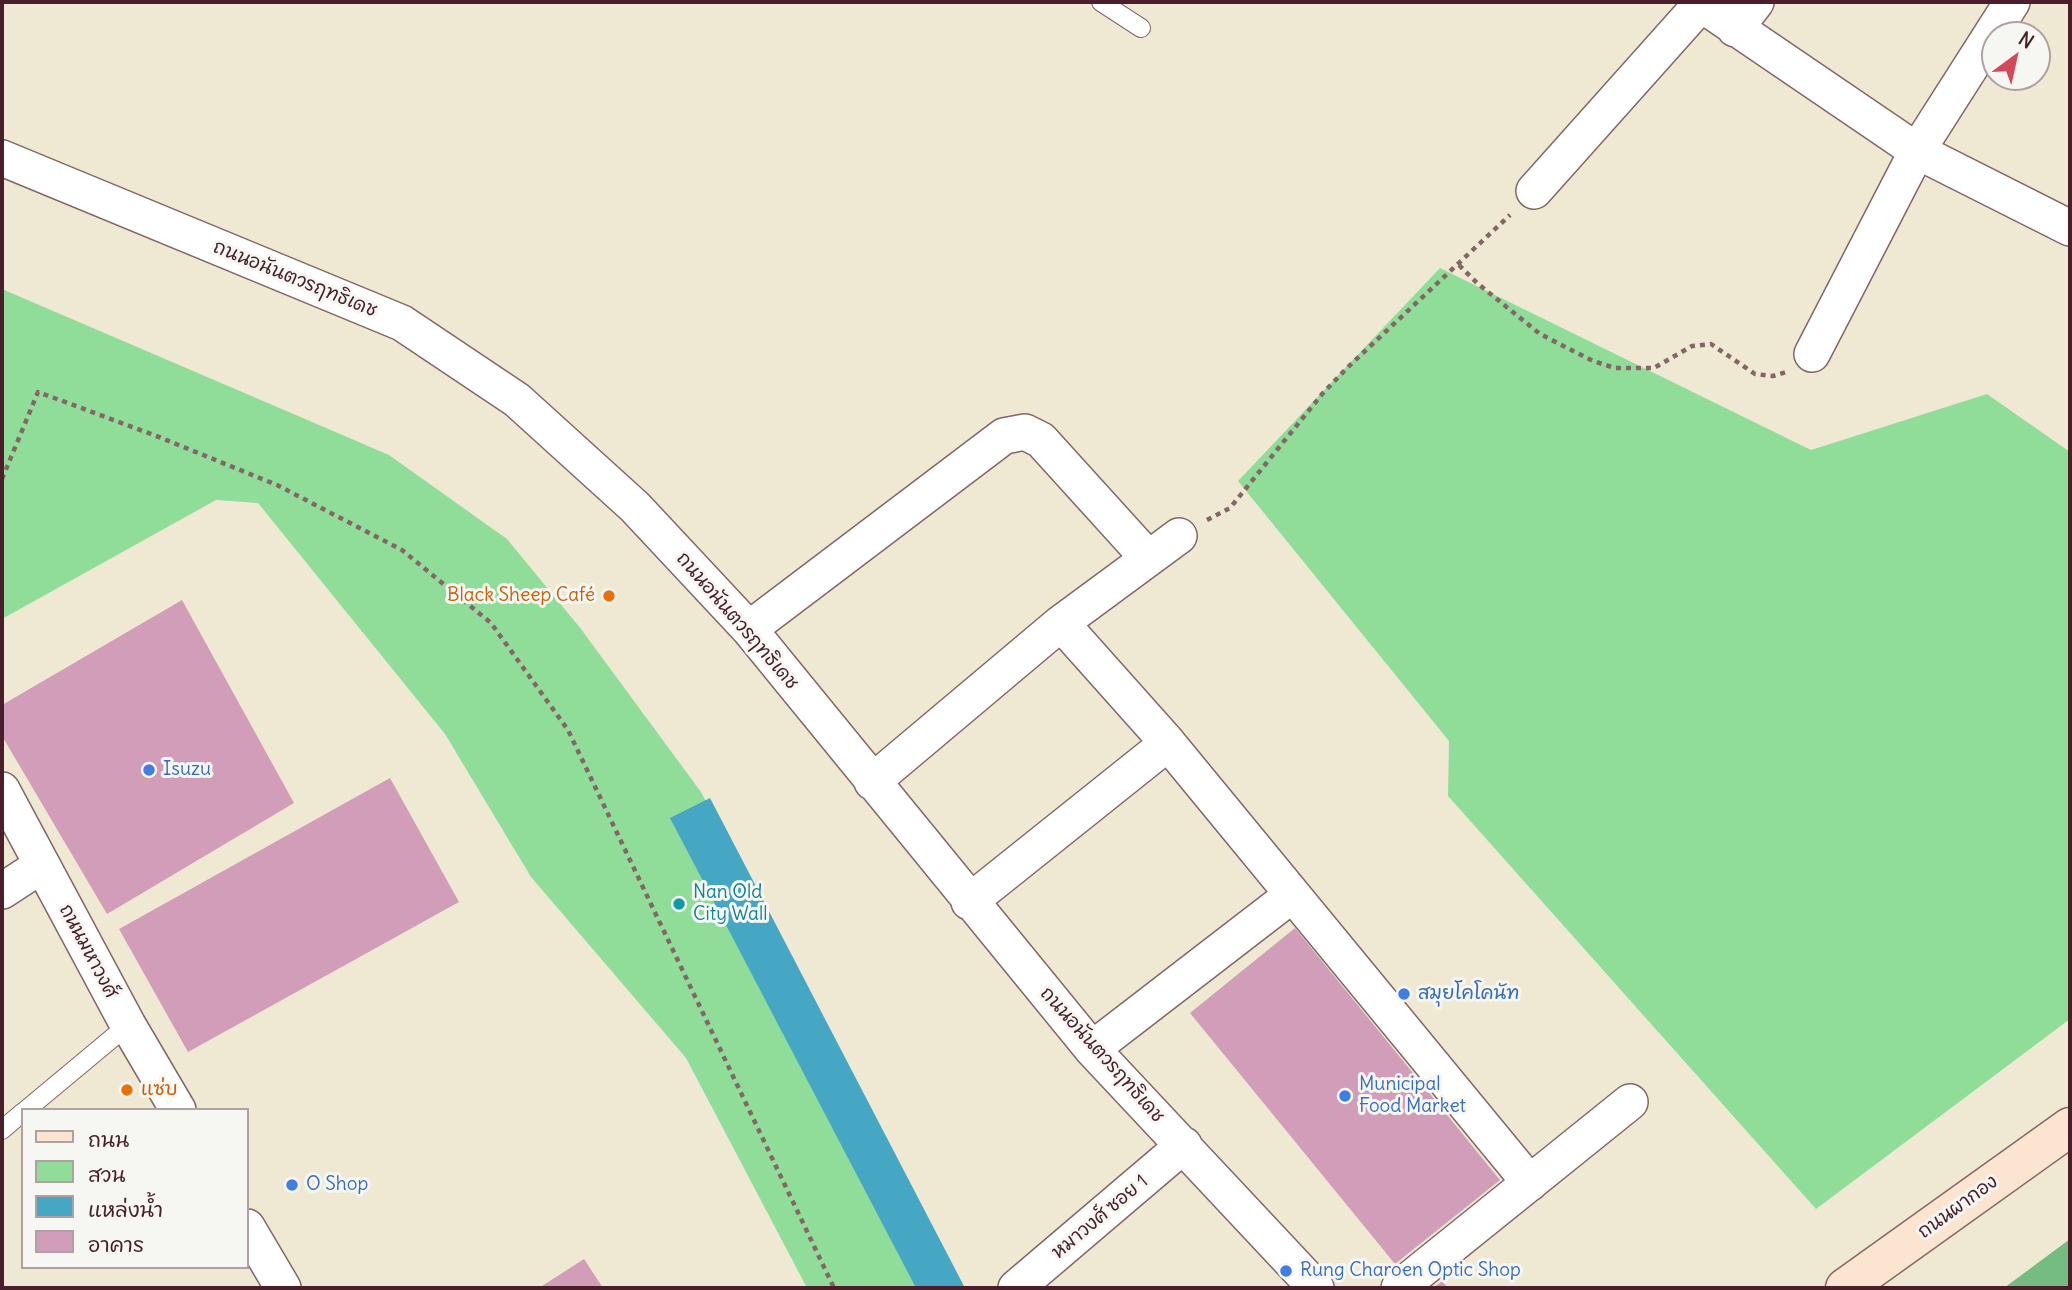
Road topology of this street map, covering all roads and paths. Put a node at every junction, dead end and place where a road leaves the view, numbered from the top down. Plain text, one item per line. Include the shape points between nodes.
1 (1101, 2) edge
2 (1756, 2) edge
3 (2012, 2) edge
4 (1699, 3) edge
5 (1141, 28) dead end
6 (1735, 29) junction
7 (1917, 151) junction
8 (2, 158) edge
9 (1534, 191) joint
10 (2070, 228) edge
11 (1459, 265) junction
12 (1812, 354) joint
13 (2, 479) edge
14 (1179, 536) joint
15 (1148, 558) junction
16 (1061, 623) junction
17 (749, 629) junction
18 (1168, 743) junction
19 (872, 782) junction
20 (2, 790) edge
21 (42, 865) junction
22 (2, 891) edge
23 (1292, 895) junction
24 (969, 902) junction
25 (128, 1025) junction
26 (1092, 1049) junction
27 (1630, 1102) dead end
28 (28, 1108) edge
29 (177, 1108) edge
30 (21, 1114) edge
31 (2070, 1127) edge
32 (2, 1130) edge
33 (1184, 1145) junction
34 (1530, 1183) junction
35 (248, 1229) edge
36 (1849, 1287) edge
37 (283, 1288) edge
38 (834, 1288) edge
39 (1016, 1288) edge
40 (1316, 1288) edge
41 (1399, 1288) edge

1 - 5 lane
2 - 6 street
3 - 7 street
4 - 6 street
4 - 9 street
6 - 7 street
7 - 10 street
7 - 12 street
8 - 17 street, ถนนอนันตวรฤทธิเดช via 402,323 517,400 635,507
9 - 11 path
11 - 12 path via 1540,334 1615,368 1654,368 1692,346 1711,344 1755,374 1773,376 1794,370
11 - 14 path via 1323,393 1230,508
13 - 38 path via 38,392 277,485 402,550 491,623 568,730
14 - 15 street
15 - 16 street
15 - 17 street via 1041,440 1025,432 1004,436
16 - 18 street
16 - 19 street
17 - 19 street, ถนนอนันตวรฤทธิเดช
18 - 23 street
18 - 24 street
19 - 24 street, ถนนอนันตวรฤทธิเดช
20 - 21 street, ถนนมหาวงศ์
21 - 22 street
21 - 25 street, ถนนมหาวงศ์
23 - 26 street
23 - 34 street
24 - 26 street, ถนนอนันตวรฤทธิเดช
25 - 28 lane
25 - 29 street, ถนนมหาวงศ์
26 - 33 street, ถนนอนันตวรฤทธิเดช
27 - 34 street
30 - 32 lane
31 - 36 main road, ถนนผากอง
33 - 39 street, หมาวงศ์ ซอย 1
33 - 40 street, ถนนอนันตวรฤทธิเดช
34 - 41 street
35 - 37 street

